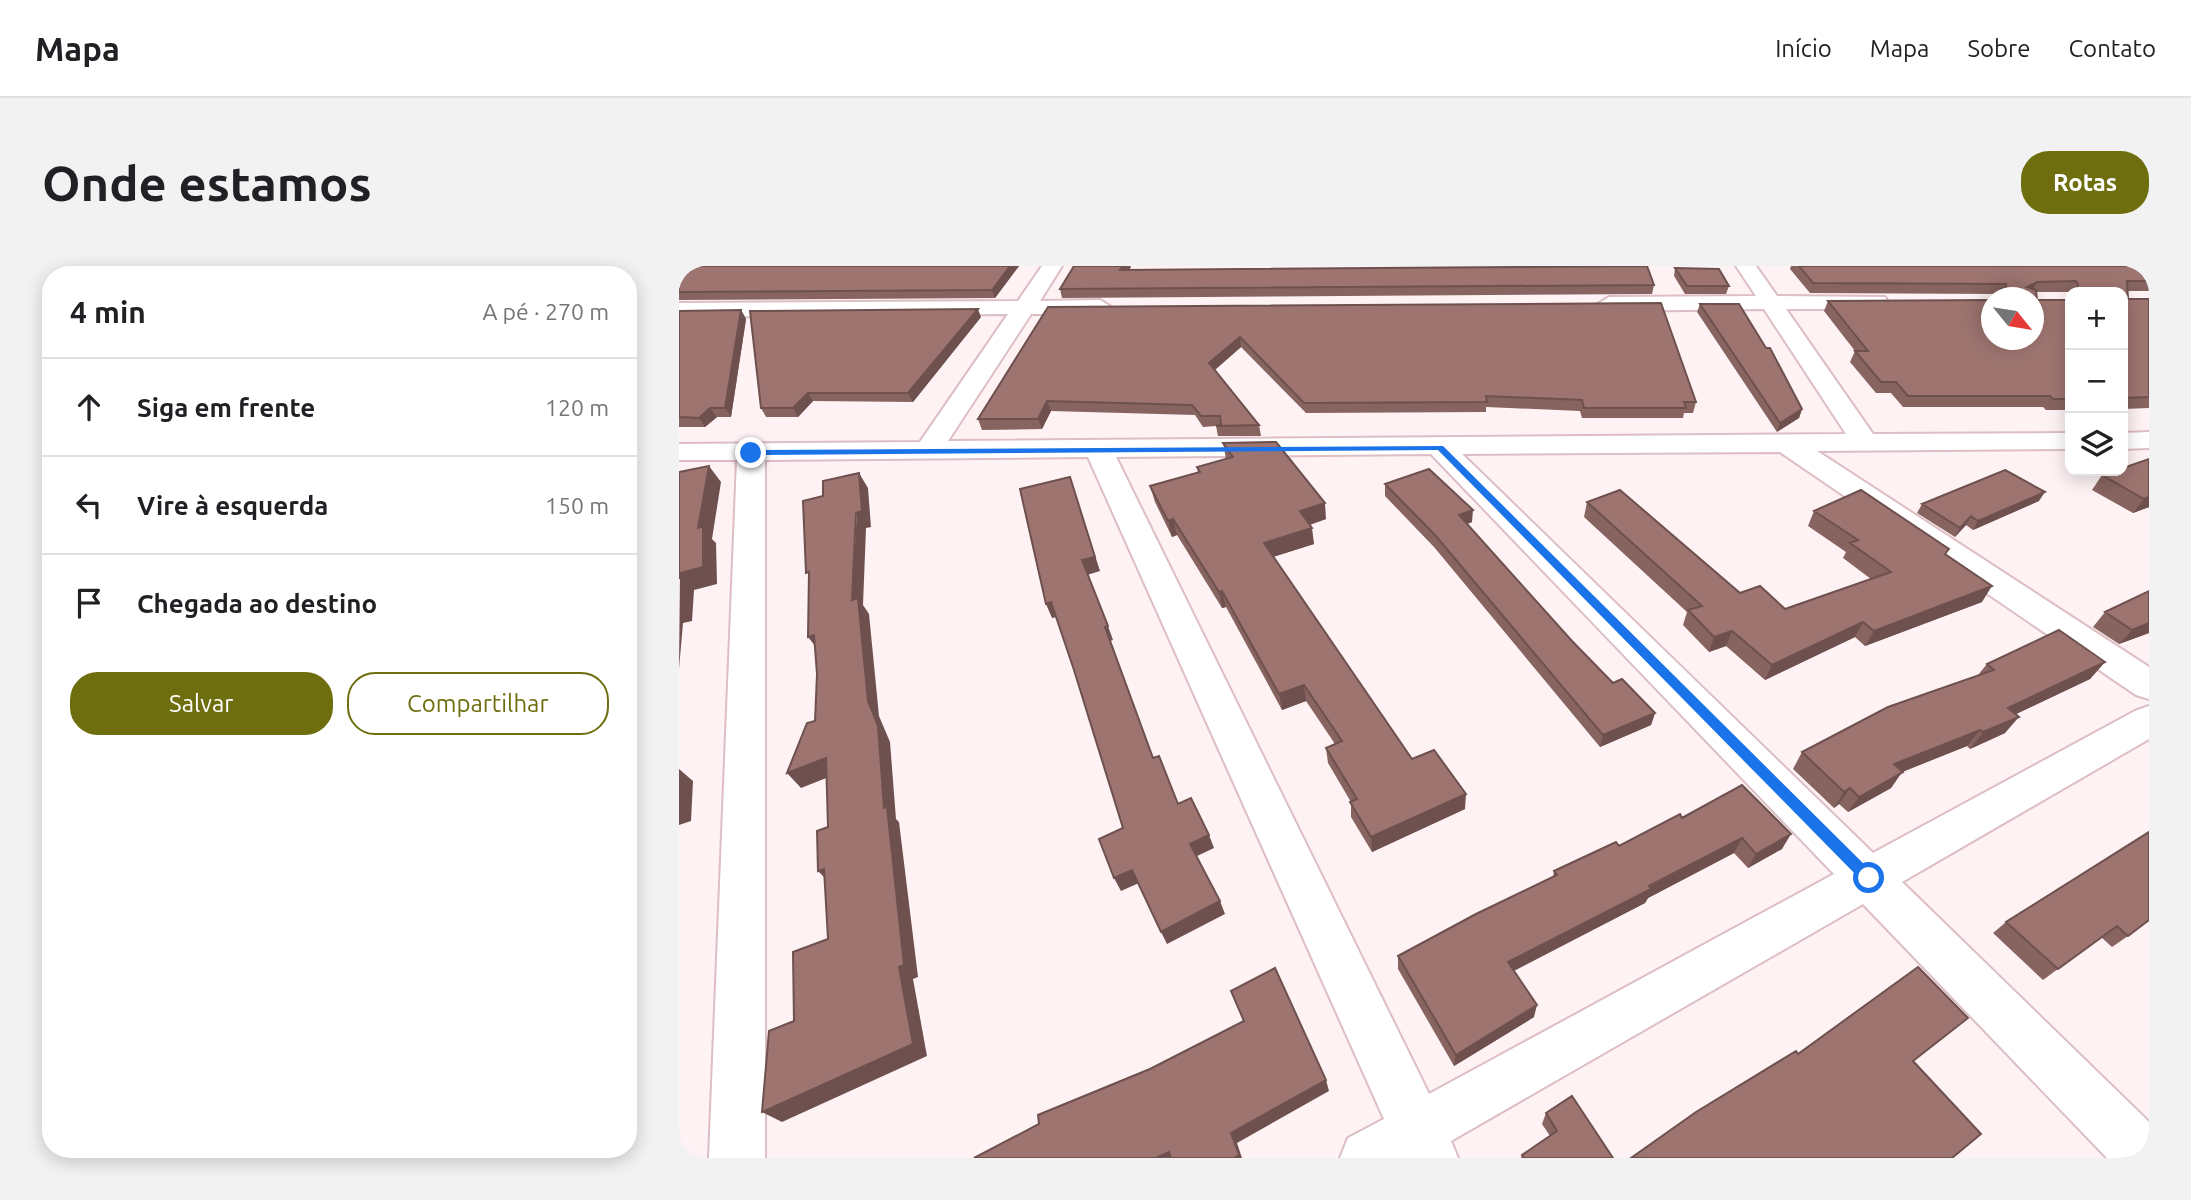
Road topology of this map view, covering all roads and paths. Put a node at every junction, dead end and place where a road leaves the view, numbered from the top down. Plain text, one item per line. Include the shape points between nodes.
1 (1052, 266) edge
2 (1747, 266) edge
3 (1896, 302) edge
4 (1772, 303) junction
5 (1592, 304) edge
6 (1023, 307) junction
7 (1121, 307) edge
8 (679, 310) edge
9 (2065, 441) edge
10 (1865, 442) junction
11 (1787, 443) junction
12 (1440, 448) junction
13 (1099, 450) junction
14 (679, 452) edge
15 (927, 452) junction
16 (751, 453) junction
17 (2149, 685) edge
18 (2149, 721) edge
19 (1869, 878) junction
20 (1423, 1144) edge
21 (737, 1158) edge
22 (1368, 1158) edge
23 (2146, 1158) edge

1 - 6 street
2 - 4 street
3 - 4 street
4 - 5 street
4 - 10 street
6 - 7 street
6 - 8 street
6 - 15 street
9 - 10 street
10 - 11 street
11 - 12 street
11 - 17 street
12 - 13 street
12 - 19 street
13 - 15 street
13 - 20 street
14 - 16 street
15 - 16 street
16 - 21 street
18 - 19 street
19 - 20 street
19 - 23 street
20 - 22 street

